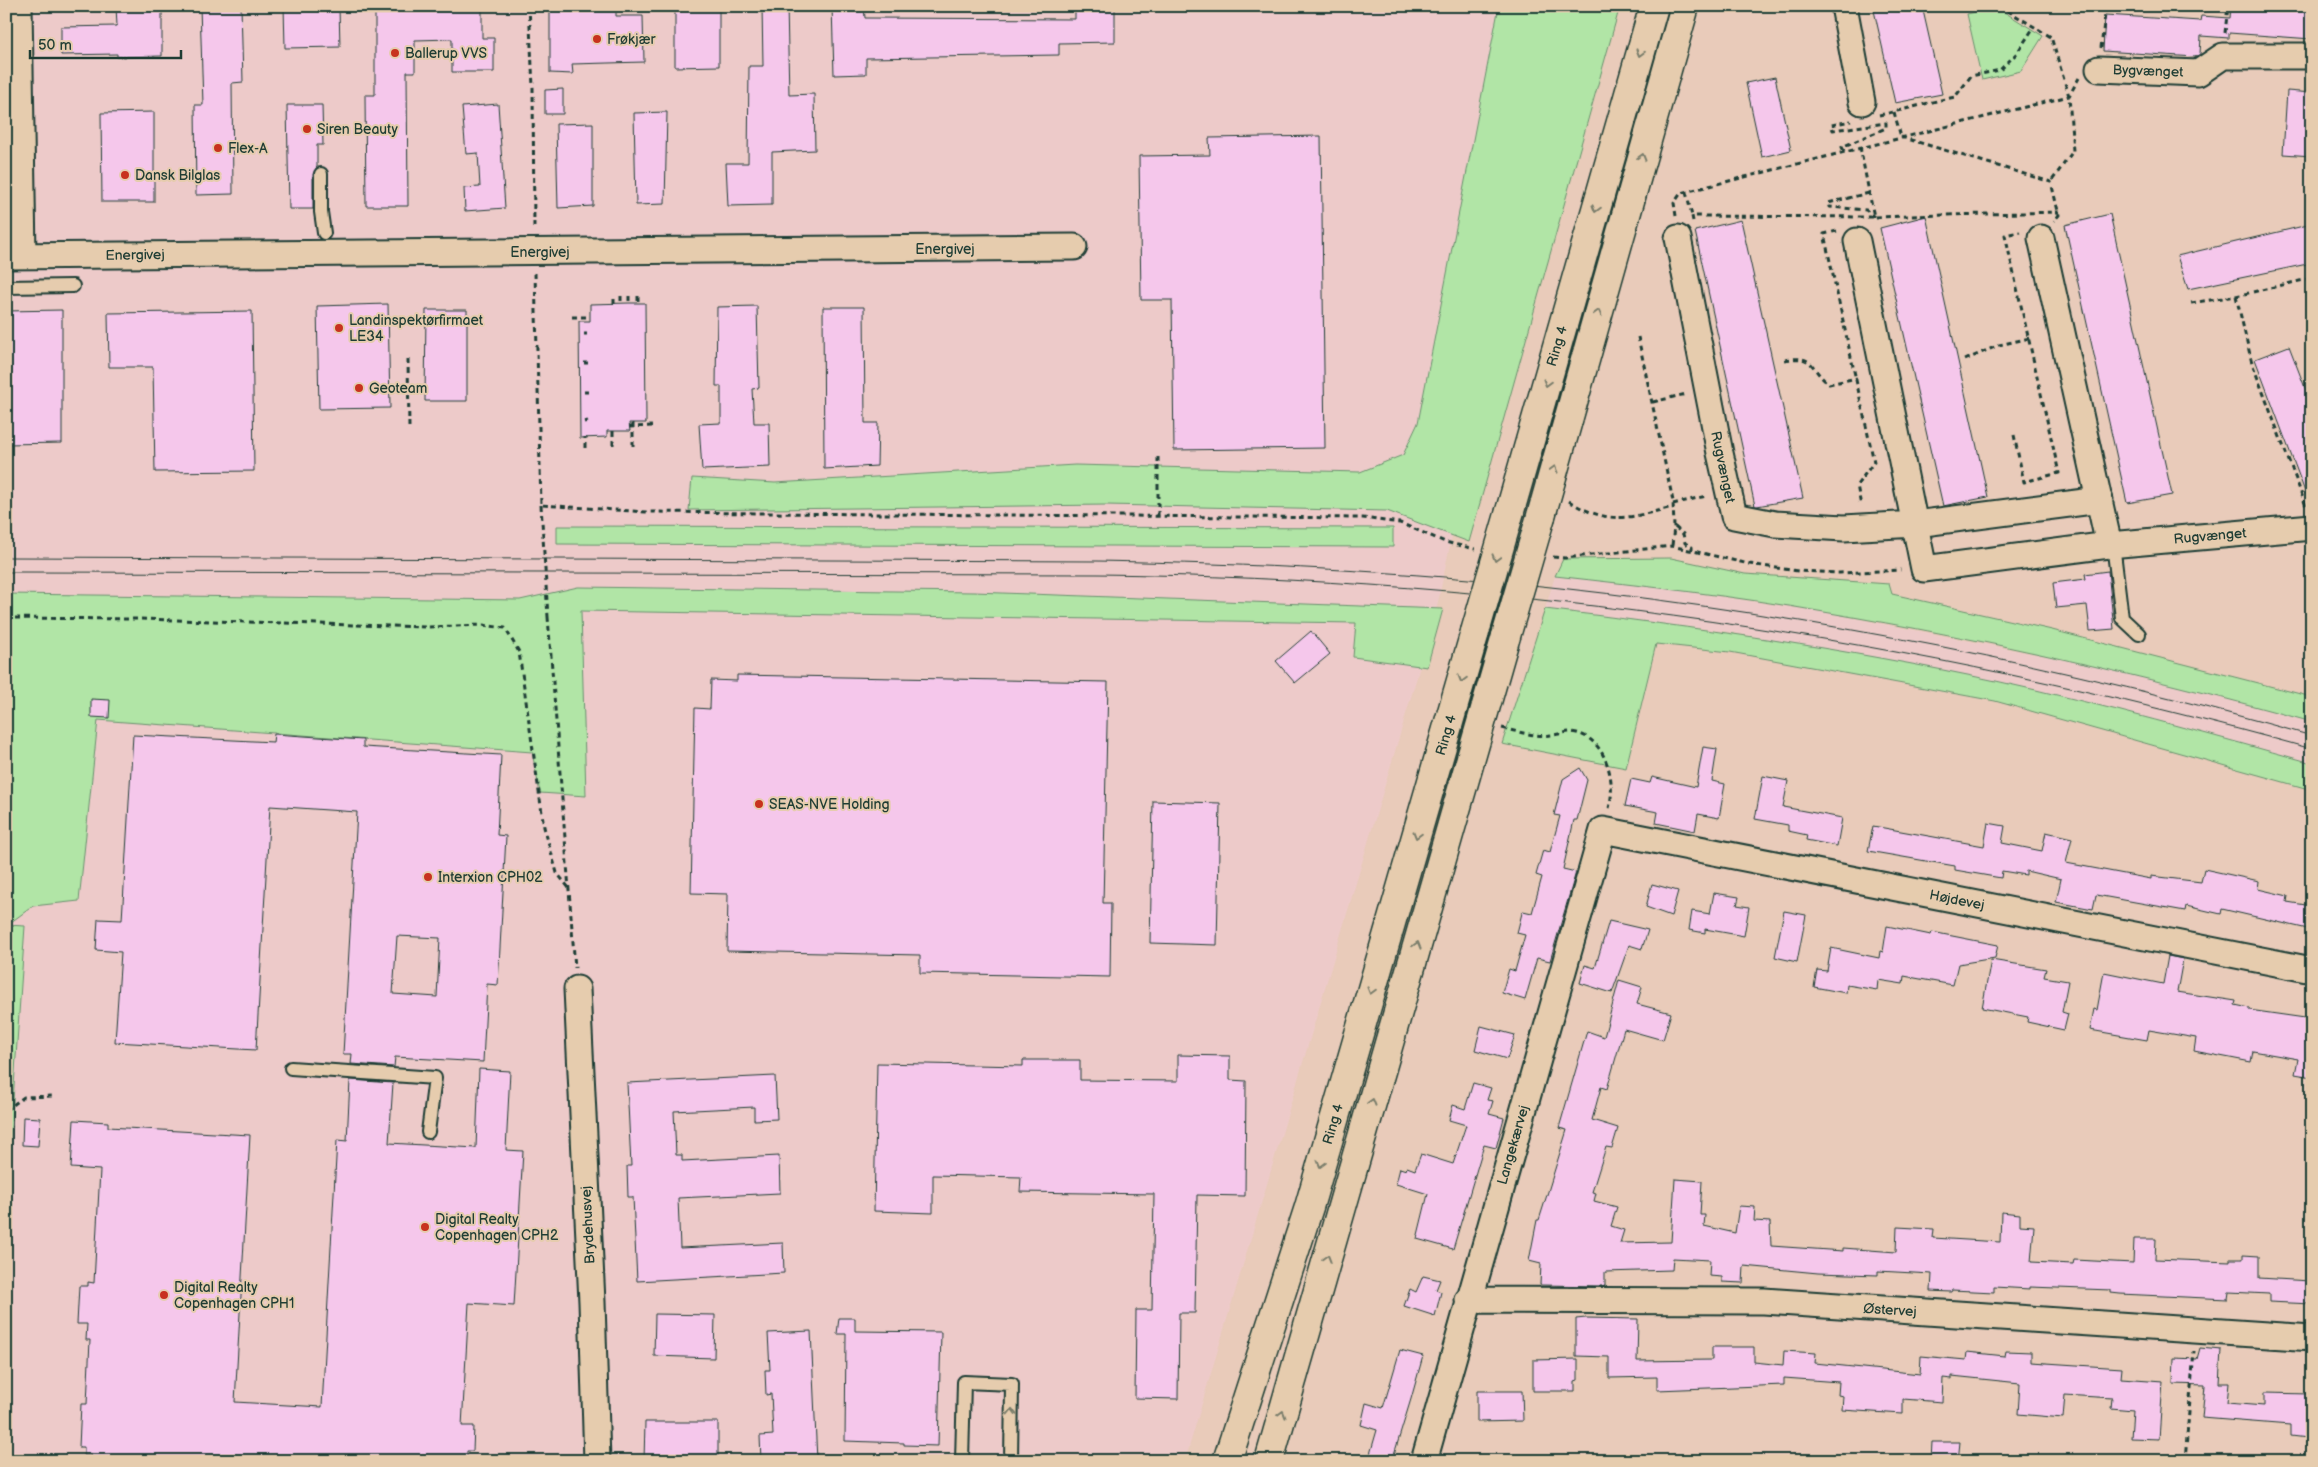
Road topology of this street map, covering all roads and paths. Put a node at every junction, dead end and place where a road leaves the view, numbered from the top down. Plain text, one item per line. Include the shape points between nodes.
1 (19, 6) edge
2 (528, 6) edge
3 (1654, 6) edge
4 (1686, 6) edge
5 (1844, 6) edge
6 (2000, 6) edge
7 (2106, 6) edge
8 (2228, 6) edge
9 (2034, 27) junction
10 (2223, 56) junction
11 (2312, 56) edge
12 (2099, 69) junction
13 (2069, 96) junction
14 (1861, 111) joint
15 (1901, 137) junction
16 (1860, 147) junction
17 (1844, 151) junction
18 (321, 174) dead end
19 (2051, 182) junction
20 (1686, 192) junction
21 (1870, 193) junction
22 (1692, 216) junction
23 (1874, 217) junction
24 (324, 233) dead end
25 (1678, 233) junction
26 (2032, 235) joint
27 (1850, 236) joint
28 (1074, 247) dead end
29 (534, 252) junction
30 (15, 256) edge
31 (2312, 278) edge
32 (73, 286) dead end
33 (6, 287) edge
34 (614, 296) dead end
35 (622, 296) dead end
36 (629, 296) dead end
37 (638, 296) dead end
38 (2236, 296) junction
39 (622, 303) dead end
40 (2191, 303) dead end
41 (614, 304) dead end
42 (629, 304) dead end
43 (638, 304) dead end
44 (572, 317) dead end
45 (590, 317) dead end
46 (1638, 337) dead end
47 (2030, 338) junction
48 (408, 360) dead end
49 (1785, 360) dead end
50 (1965, 360) dead end
51 (1884, 373) junction
52 (1856, 378) junction
53 (1707, 390) junction
54 (1653, 402) junction
55 (633, 423) dead end
56 (629, 426) dead end
57 (653, 426) dead end
58 (409, 428) dead end
59 (612, 431) dead end
60 (2014, 435) dead end
61 (585, 437) dead end
62 (585, 448) dead end
63 (613, 448) dead end
64 (633, 448) dead end
65 (1158, 456) dead end
66 (1728, 492) junction
67 (2100, 500) junction
68 (1568, 501) dead end
69 (541, 505) junction
70 (1673, 506) junction
71 (1158, 516) junction
72 (2310, 519) edge
73 (1916, 524) junction
74 (1674, 527) junction
75 (1864, 527) junction
76 (2111, 544) junction
77 (1672, 546) junction
78 (1476, 549) dead end
79 (1692, 550) junction
80 (1545, 556) dead end
81 (1924, 569) junction
82 (6, 618) edge
83 (2139, 634) dead end
84 (2303, 727) dead end
85 (1502, 728) dead end
86 (2308, 728) dead end
87 (1603, 830) junction
88 (569, 888) junction
89 (2312, 970) edge
90 (577, 989) joint
91 (291, 1068) dead end
92 (56, 1096) dead end
93 (6, 1110) edge
94 (428, 1132) dead end
95 (1468, 1300) junction
96 (2196, 1330) junction
97 (2312, 1338) edge
98 (597, 1461) edge
99 (962, 1461) edge
100 (1011, 1461) edge
101 (1227, 1461) edge
102 (1269, 1461) edge
103 (1424, 1461) edge
104 (2185, 1461) edge

1 - 30 street
2 - 29 path via 533,87
3 -> 101 main road, Ring 4, bridge via 1309,1207
102 -> 4 main road, bridge
5 - 14 street
6 - 9 path
7 - 12 path
8 - 10 path
9 - 13 path via 2051,37
9 - 15 path via 2018,53 2000,70 1970,76 1955,97 1894,112
10 - 11 street
10 - 12 street, Bygvænget via 2198,73
12 - 13 path via 2080,76
13 - 15 path
13 - 19 path via 2073,151
14 - 17 path via 1831,125 1833,130 1886,123 1886,128 1842,147
15 - 16 path
15 - 19 path
16 - 17 path
16 - 21 path
17 - 20 path
18 - 24 lane
19 - 23 path via 2058,211
20 - 22 path
20 - 25 path via 1681,193 1674,203
21 - 23 path
21 - 23 path via 1828,203 1829,207 1866,210
22 - 23 path
22 - 25 path via 1694,225
25 - 53 street, Rugvænget
26 - 47 path via 2005,235
26 - 67 street
27 - 51 street
27 - 52 path via 1824,234
28 - 29 street, Energivej
29 - 30 street, Energivej
29 - 69 path
31 - 38 path
32 - 33 lane
34 - 41 path
35 - 39 path
36 - 42 path
37 - 43 path
38 - 40 path
38 - 72 path via 2252,363
44 - 45 path
46 - 54 path
47 - 50 path via 1999,345
47 - 60 path via 2059,473 2024,482
48 - 58 path
49 - 52 path via 1805,359 1829,384
51 - 52 path
51 - 73 street
52 - 75 path via 1874,462 1858,485
53 - 54 path
53 - 66 street, Rugvænget
54 - 70 path
55 - 64 path
56 - 57 path
59 - 63 path
61 - 62 path
65 - 71 path
66 - 70 path
66 - 75 street, Rugvænget via 1734,516 1775,524
67 - 73 street, Rugvænget
67 - 76 street
68 - 70 path via 1592,514 1613,519
69 - 71 path via 646,512
69 - 88 path, bridge
70 - 74 path
71 - 78 path via 1363,518 1400,523 1445,542
72 - 76 street, Rugvænget
73 - 75 street, Rugvænget
73 - 81 street
74 - 77 path
74 - 79 path via 1683,534 1685,543
76 - 81 street, Rugvænget
76 - 83 lane via 2122,618
77 - 79 path
77 - 80 path via 1565,558
79 - 81 path via 1749,564 1798,571 1840,573
82 - 88 path via 428,627 483,625 505,628 520,652 544,827 557,874
84 - 86 path
85 - 87 path via 1530,735 1570,732 1589,738 1601,752 1610,771 1612,796
87 - 89 street, Højdevej
87 - 95 street, Langekærvej
88 - 90 path
90 - 98 street, Brydehusvej
91 - 94 lane via 435,1078
92 - 93 path via 24,1097
95 - 96 street, Østervej via 1764,1301
95 - 103 street, Langekærvej
96 - 97 street, Østervej
96 - 104 path
100 -> 99 lane via 1012,1384 964,1382

